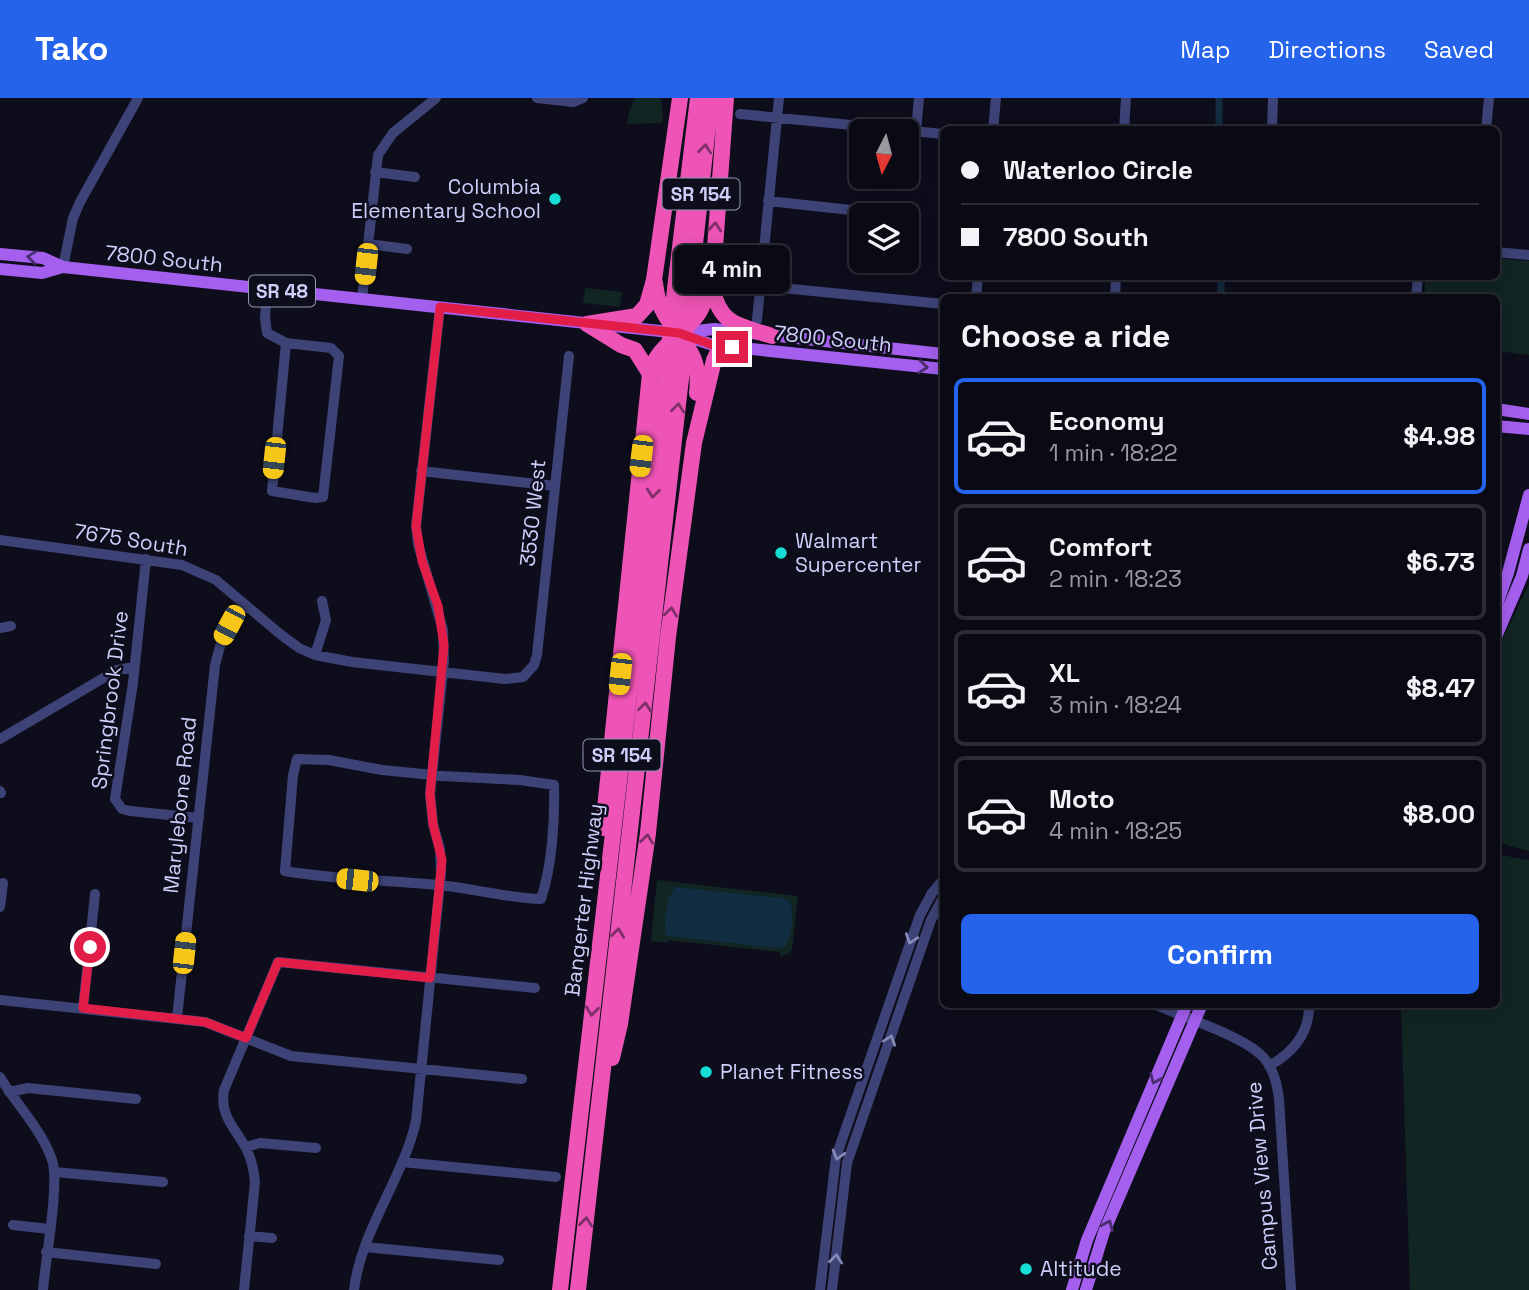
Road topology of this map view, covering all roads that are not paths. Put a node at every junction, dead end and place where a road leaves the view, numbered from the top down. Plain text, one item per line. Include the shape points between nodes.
1 (138, 98) edge
2 (436, 98) edge
3 (537, 98) edge
4 (583, 98) edge
5 (680, 98) edge
6 (698, 98) edge
7 (711, 98) edge
8 (726, 98) edge
9 (779, 98) edge
10 (919, 98) edge
11 (996, 98) edge
12 (1126, 98) edge
13 (1273, 98) edge
14 (1489, 98) edge
15 (740, 114) dead end
16 (777, 118) junction
17 (917, 119) edge
18 (849, 125) edge
19 (993, 126) edge
20 (1124, 126) edge
21 (1272, 126) edge
22 (1486, 126) edge
23 (919, 131) edge
24 (940, 134) edge
25 (375, 172) junction
26 (415, 177) dead end
27 (768, 201) junction
28 (849, 210) edge
29 (368, 244) junction
30 (407, 248) dead end
31 (1500, 252) edge
32 (0, 254) edge
33 (1529, 255) edge
34 (63, 267) junction
35 (712, 267) junction
36 (0, 269) edge
37 (654, 280) junction
38 (761, 286) junction
39 (683, 289) junction
40 (267, 290) junction
41 (362, 299) junction
42 (940, 304) edge
43 (440, 307) junction
44 (757, 320) dead end
45 (587, 324) junction
46 (679, 333) junction
47 (772, 336) junction
48 (286, 343) junction
49 (732, 347) junction
50 (940, 354) edge
51 (569, 356) dead end
52 (940, 369) edge
53 (666, 376) junction
54 (1500, 410) edge
55 (1529, 414) edge
56 (1500, 426) edge
57 (1529, 429) edge
58 (694, 443) junction
59 (421, 471) junction
60 (555, 486) junction
61 (1529, 495) edge
62 (0, 540) edge
63 (1529, 549) edge
64 (146, 559) junction
65 (1500, 596) edge
66 (322, 601) dead end
67 (245, 605) junction
68 (1500, 628) edge
69 (315, 655) junction
70 (134, 667) junction
71 (442, 672) junction
72 (530, 673) joint
73 (0, 738) edge
74 (432, 775) junction
75 (199, 818) junction
76 (2, 883) dead end
77 (940, 884) edge
78 (440, 885) junction
79 (95, 894) dead end
80 (940, 904) edge
81 (0, 907) edge
82 (430, 978) junction
83 (535, 988) dead end
84 (0, 1000) edge
85 (83, 1008) junction
86 (1168, 1008) edge
87 (1309, 1008) edge
88 (1188, 1014) edge
89 (177, 1018) junction
90 (246, 1038) junction
91 (1269, 1066) junction
92 (421, 1069) junction
93 (0, 1077) edge
94 (522, 1079) dead end
95 (9, 1092) junction
96 (599, 1098) junction
97 (136, 1100) dead end
98 (246, 1147) junction
99 (316, 1148) dead end
100 (402, 1162) junction
101 (55, 1172) junction
102 (556, 1177) dead end
103 (163, 1182) dead end
104 (13, 1225) dead end
105 (49, 1228) junction
106 (250, 1236) junction
107 (272, 1238) dead end
108 (365, 1247) junction
109 (47, 1252) junction
110 (499, 1260) dead end
111 (156, 1264) dead end
112 (43, 1290) edge
113 (244, 1290) edge
114 (354, 1290) edge
115 (560, 1290) edge
116 (578, 1290) edge
117 (820, 1290) edge
118 (832, 1290) edge
119 (1072, 1290) edge
120 (1086, 1290) edge
121 (1291, 1290) edge

1 - 34 street via 80,202
2 - 25 street via 388,138
3 - 4 street via 573,102
5 - 37 highway
6 - 39 highway, Bangerter Highway / SR 154
39 -> 7 highway, Bangerter Highway / SR 154
35 -> 8 highway
9 - 16 street
10 - 17 street
11 - 19 street
12 - 20 street
13 - 21 street
14 - 22 street
15 - 16 street
16 - 18 street
16 - 27 street
23 - 24 street
25 - 26 street
25 - 29 street
27 - 28 street
27 - 38 street
29 - 30 street
29 - 41 street
31 - 33 street
34 -> 32 main road, 7800 South / SR 48 via 43,258
34 - 36 main road, 7800 South / SR 48 via 42,273
34 - 40 main road, 7800 South / SR 48
35 - 46 highway via 703,305
35 - 47 highway via 716,305 724,316 733,324
37 - 45 highway via 647,305 637,316
37 - 46 highway via 662,311
38 - 42 street
38 - 44 street
39 - 53 highway, Bangerter Highway / SR 154, bridge
40 - 41 main road, 7800 South / SR 48
40 - 48 street via 265,328 271,337
41 - 43 main road, 7800 South / SR 48
43 - 45 main road, 7800 South / SR 48
43 - 59 street
45 - 46 main road, 7800 South / SR 48
45 - 53 highway via 636,351
46 - 47 main road, 7800 South via 714,329
46 - 49 main road, 7800 South
46 - 53 highway via 659,353
46 - 58 highway via 697,368
47 - 50 main road, 7800 South
48 - 48 street via 272,491 323,497 339,356 327,347
49 -> 52 main road, 7800 South
49 - 58 highway via 713,360
51 - 60 street, 3530 West
96 -> 53 highway, Bangerter Highway / SR 154
53 -> 115 highway, Bangerter Highway / SR 154
54 - 55 main road
56 - 57 main road
96 -> 58 highway via 614,1054 635,925
59 - 60 street
59 - 71 street via 416,526 443,630
60 - 72 street, 3530 West via 537,655
61 - 65 main road
62 - 64 street, 7675 South
63 - 68 main road
64 - 67 street, 7675 South via 200,571
64 - 70 street, Springbrook Drive
66 - 69 street via 326,620
67 - 69 street, 7675 South via 279,634
67 - 75 street, Marylebone Road via 229,625 217,653
69 - 71 street, 7675 South
70 - 73 street via 117,670
70 - 75 street, Springbrook Drive via 117,804 130,811
71 - 72 street, 7675 South via 514,679
71 - 74 street
74 - 78 street via 430,807 442,860
74 - 78 street via 554,785 541,899
74 - 78 street via 297,759 285,871
75 - 89 street, Marylebone Road
76 - 81 street
77 -> 117 street via 920,915 836,1157
78 - 82 street
79 - 85 street
118 -> 80 street via 847,1163
82 - 83 street
82 - 90 street via 278,962
82 - 92 street
84 - 85 street
85 - 89 street
86 - 88 street, Campus View Drive
87 - 91 street via 1299,1042
88 - 91 street, Campus View Drive via 1251,1047
88 -> 119 main road via 1087,1240
120 -> 88 main road
89 - 90 street via 205,1022
90 - 92 street via 291,1056
90 - 98 street via 223,1099 224,1112
91 - 121 street, Campus View Drive via 1278,1090
92 - 94 street
92 - 100 street via 416,1121
93 - 95 street
95 - 97 street via 28,1088
95 - 101 street via 50,1153
116 -> 96 highway, Bangerter Highway / SR 154
98 - 99 street via 260,1143
98 - 106 street via 255,1182
100 - 102 street
100 - 108 street
101 - 103 street
101 - 105 street
104 - 105 street
105 - 109 street
106 - 107 street
106 - 113 street
108 - 110 street
108 - 114 street
109 - 111 street
109 - 112 street

